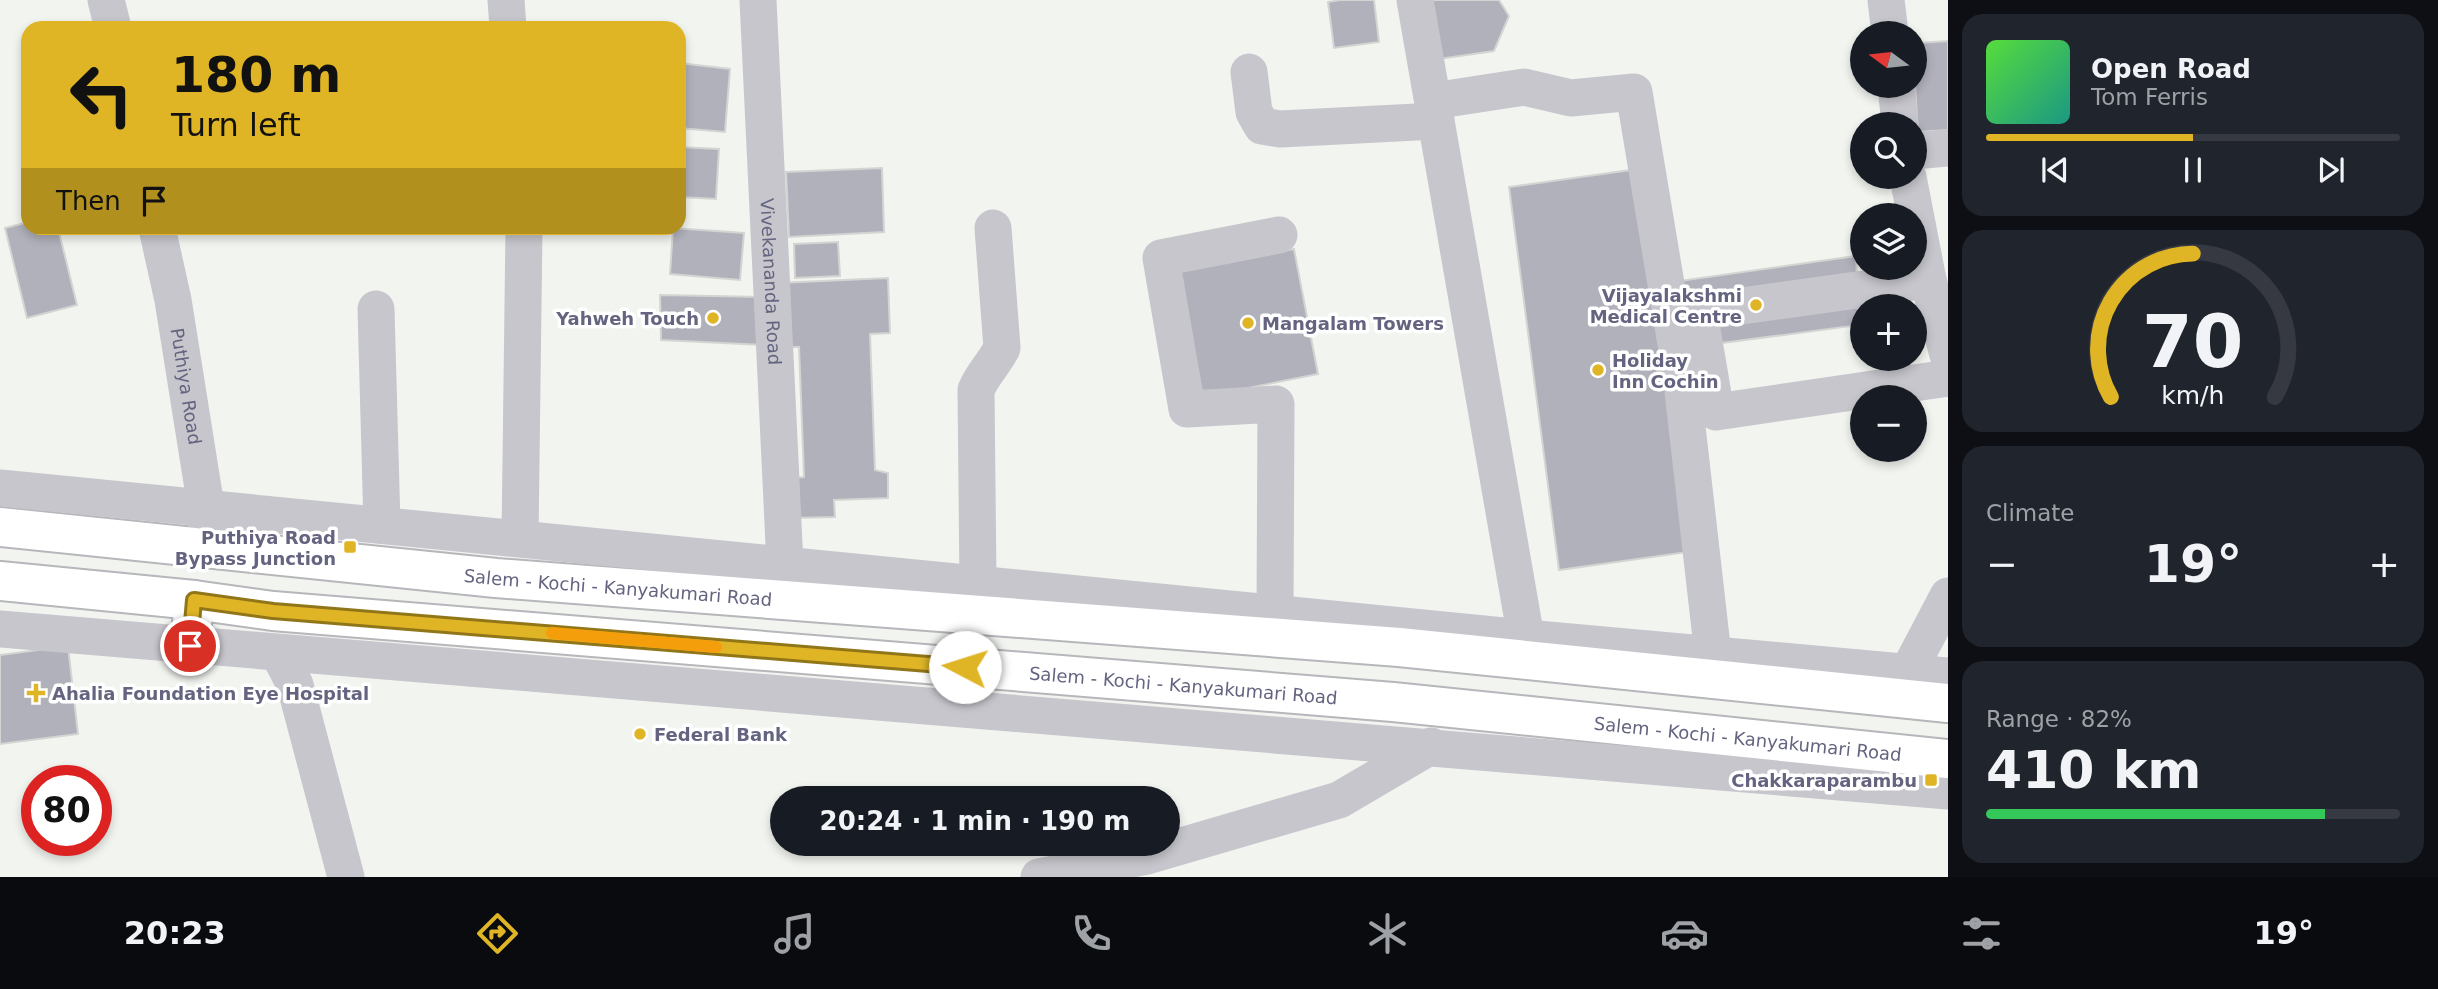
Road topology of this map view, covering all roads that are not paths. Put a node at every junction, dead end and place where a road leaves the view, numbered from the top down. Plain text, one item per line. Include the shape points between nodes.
1 (106, 0) edge
2 (506, 0) edge
3 (758, 0) edge
4 (1415, 0) edge
5 (1886, 0) edge
6 (111, 21) edge
7 (508, 21) edge
8 (1889, 21) edge
9 (1249, 72) dead end
10 (1434, 111) junction
11 (1948, 148) edge
12 (1927, 150) edge
13 (1910, 189) edge
14 (993, 228) dead end
15 (159, 235) edge
16 (524, 235) edge
17 (1279, 235) dead end
18 (1928, 280) junction
19 (376, 309) dead end
20 (1948, 355) edge
21 (1948, 378) edge
22 (0, 488) edge
23 (206, 507) junction
24 (382, 525) junction
25 (0, 527) edge
26 (520, 538) junction
27 (208, 548) junction
28 (785, 565) junction
29 (0, 581) edge
30 (978, 584) junction
31 (1948, 596) edge
32 (194, 600) junction
33 (1275, 613) junction
34 (0, 629) edge
35 (1526, 638) junction
36 (190, 646) junction
37 (1399, 647) junction
38 (279, 654) junction
39 (1713, 655) junction
40 (1908, 672) junction
41 (1948, 676) edge
42 (1393, 702) junction
43 (1948, 703) edge
44 (1431, 746) junction
45 (1948, 759) edge
46 (1791, 760) junction
47 (1948, 791) edge
48 (346, 877) edge
49 (1039, 877) edge

1 - 6 street
2 - 7 street
3 - 28 street, Vivekananda Road
4 - 10 street
5 - 8 street
9 - 10 street via 1254,112 1262,127 1280,129
10 - 35 street
10 - 39 street via 1524,87 1571,98 1634,92 1681,373
11 - 12 street
13 - 18 street
14 - 30 street via 1002,348 976,390
15 - 23 street, Puthiya Road
16 - 26 street
17 - 33 street via 1161,258 1187,410 1276,404
18 - 20 street
18 - 21 street via 1699,312 1716,412
19 - 24 street
22 - 23 street
23 - 24 street
23 - 27 street, Puthiya Road
24 - 26 street
25 - 27 highway, Salem - Kochi - Kanyakumari Road
26 - 28 street
27 - 37 highway, Salem - Kochi - Kanyakumari Road via 496,578
28 - 30 street
29 - 32 highway, Salem - Kochi - Kanyakumari Road
30 - 33 street
31 - 40 street
32 - 36 highway
32 - 42 highway, Salem - Kochi - Kanyakumari Road via 273,611
33 - 35 street
34 - 36 street
35 - 39 street
36 - 38 street
37 - 42 highway
37 - 43 highway, Salem - Kochi - Kanyakumari Road
38 - 44 street
38 - 48 street via 295,685
39 - 40 street
40 - 41 street
42 - 46 highway, Salem - Kochi - Kanyakumari Road
44 - 46 street
44 - 49 street via 1339,800 1147,856
45 - 46 highway, Salem - Kochi - Kanyakumari Road
46 - 47 street

